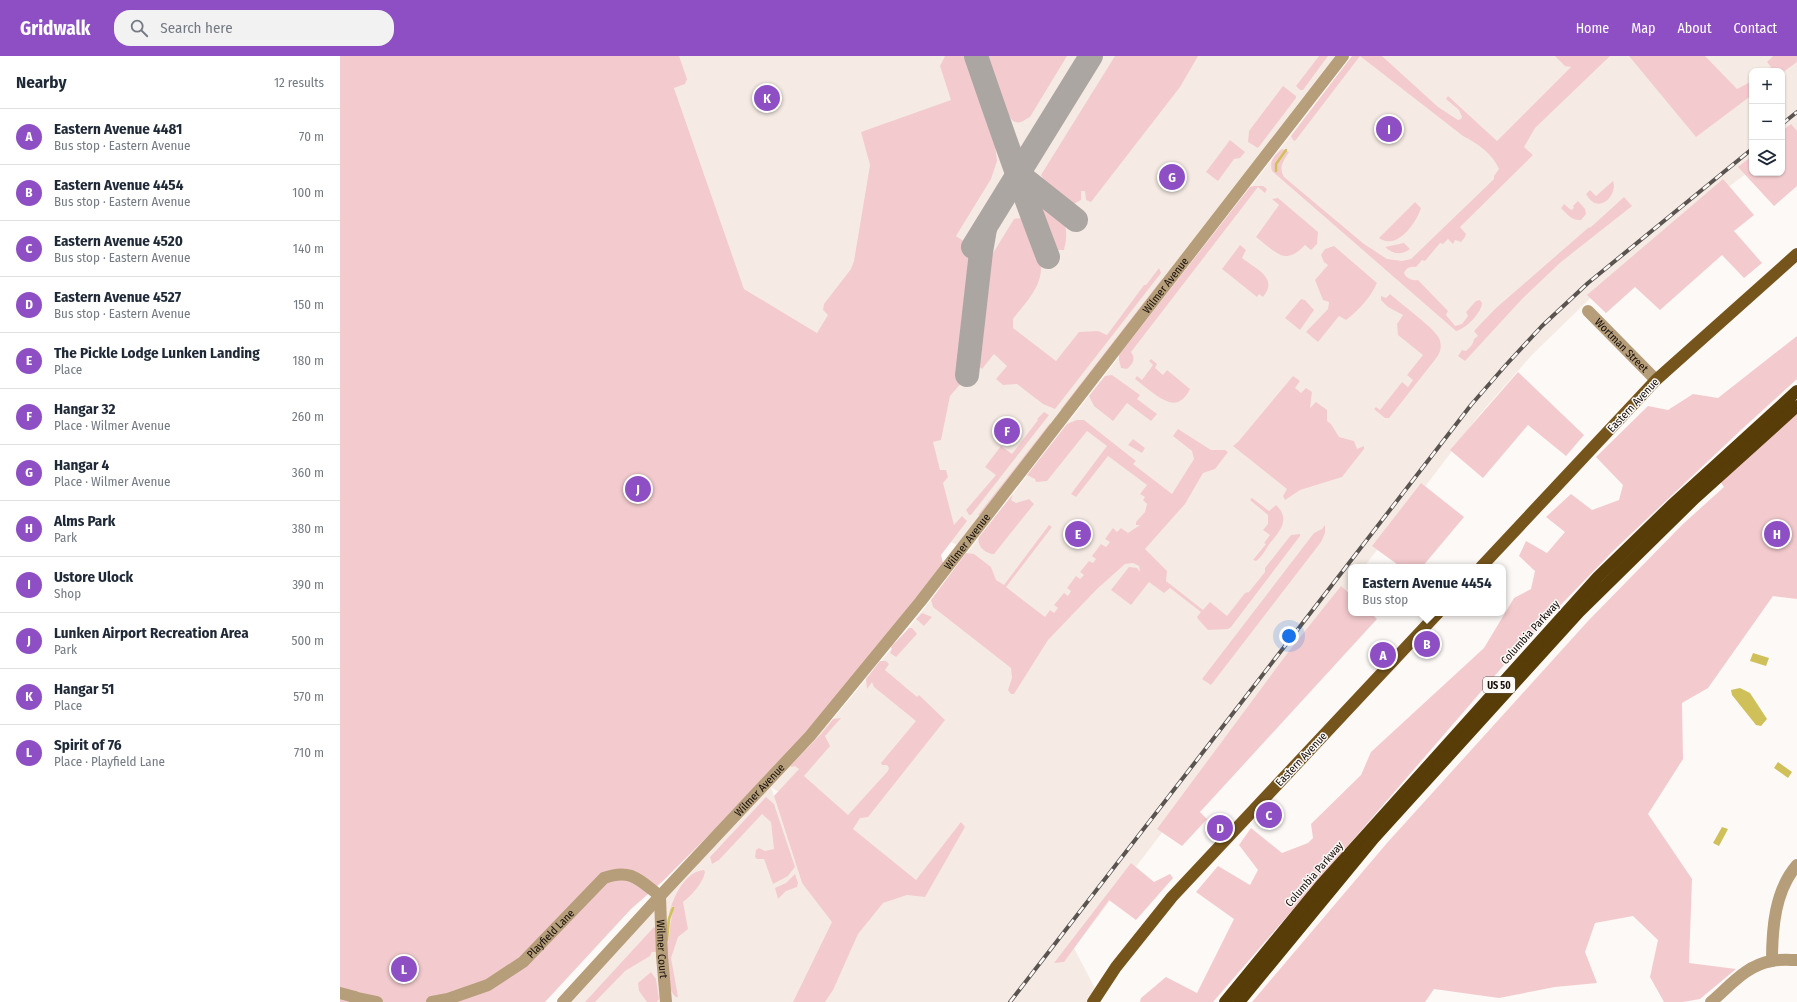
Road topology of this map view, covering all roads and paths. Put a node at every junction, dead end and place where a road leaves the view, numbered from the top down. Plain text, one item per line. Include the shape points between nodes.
1 (1343, 56) edge
2 (1797, 254) edge
3 (1588, 311) dead end
4 (1656, 380) junction
5 (1797, 390) edge
6 (1797, 406) edge
7 (1484, 564) edge
8 (1435, 616) edge
9 (1797, 865) edge
10 (660, 896) junction
11 (1797, 960) edge
12 (1772, 961) junction
13 (340, 993) edge
14 (377, 1002) edge
15 (432, 1002) edge
16 (563, 1002) edge
17 (666, 1002) edge
18 (1093, 1002) edge
19 (1225, 1002) edge
20 (1239, 1002) edge
21 (1711, 1002) edge

1 - 10 street, Wilmer Avenue via 920,602 810,736
2 - 4 main road, Eastern Avenue
3 - 4 street, Wortman Street
4 - 7 main road, Eastern Avenue
5 - 19 highway, Columbia Parkway / US 50 via 1598,577 1321,885
6 - 20 highway, Columbia Parkway / US 50 via 1695,498 1579,612 1374,838
8 - 18 main road, Eastern Avenue via 1172,897 1116,967
9 - 12 street via 1783,884 1778,901
10 - 15 street, Playfield Lane via 634,876 617,873 604,878 523,962 488,985
10 - 16 street, Wilmer Avenue
10 - 17 street, Wilmer Court
11 - 12 street
12 - 21 street via 1742,974
13 - 14 street

